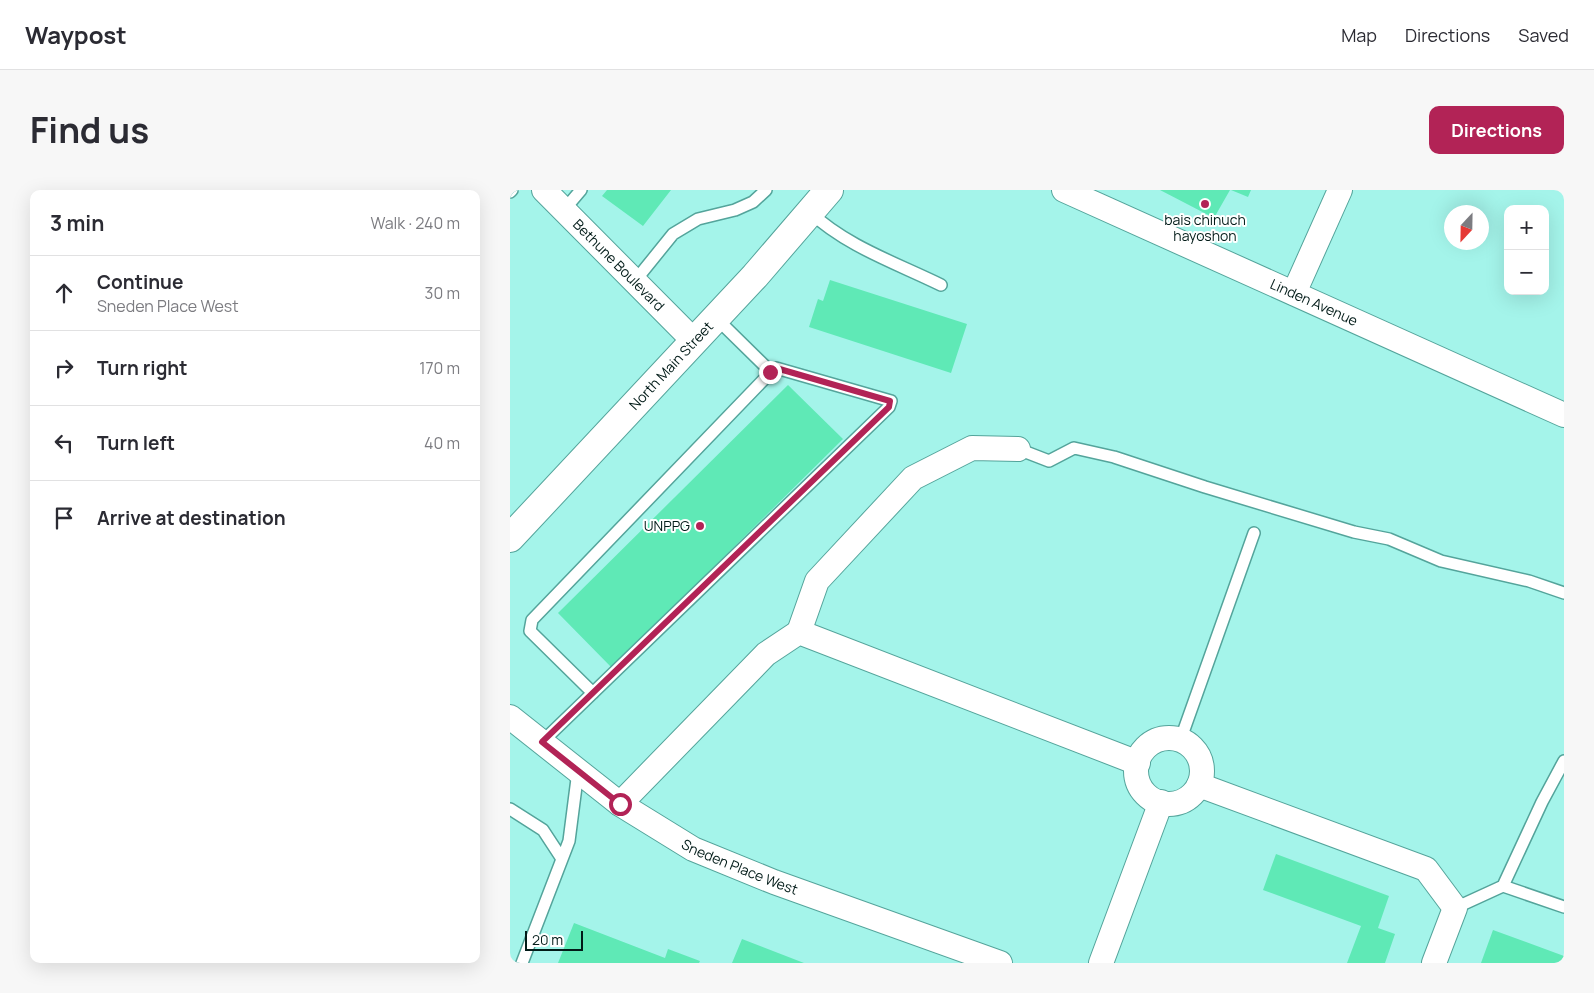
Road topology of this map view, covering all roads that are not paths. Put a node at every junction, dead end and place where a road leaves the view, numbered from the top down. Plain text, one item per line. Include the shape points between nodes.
1 (544, 190) edge
2 (581, 190) edge
3 (766, 190) edge
4 (829, 190) edge
5 (1064, 190) edge
6 (1340, 190) edge
7 (564, 210) junction
8 (810, 212) junction
9 (635, 281) junction
10 (941, 285) dead end
11 (1294, 293) junction
12 (715, 317) junction
13 (693, 340) junction
14 (770, 372) junction
15 (1564, 414) edge
16 (1018, 449) joint
17 (1254, 533) dead end
18 (510, 538) edge
19 (1564, 592) edge
20 (799, 632) junction
21 (594, 693) junction
22 (510, 716) edge
23 (1180, 741) junction
24 (542, 742) junction
25 (1564, 761) edge
26 (1138, 763) junction
27 (578, 771) junction
28 (1199, 785) junction
29 (1161, 802) junction
30 (620, 804) junction
31 (510, 809) edge
32 (562, 859) junction
33 (1503, 886) junction
34 (1564, 907) edge
35 (1454, 908) junction
36 (522, 963) edge
37 (1000, 963) edge
38 (1102, 963) edge
39 (1434, 963) edge

1 - 7 street, Bethune Boulevard
2 - 7 lane
3 - 9 lane via 753,202 698,219 673,234
4 - 8 main road, North Main Street
5 - 11 street, Linden Avenue
6 - 11 street
7 - 9 street, Bethune Boulevard
8 - 10 lane via 842,238
8 - 12 main road, North Main Street
9 - 13 street, Bethune Boulevard
11 - 15 street, Linden Avenue
12 - 13 main road, North Main Street
12 - 14 lane
13 - 18 main road, North Main Street
14 - 21 lane via 532,620 530,631
14 - 21 lane via 776,368 890,401 889,407
16 - 19 lane via 1049,461 1074,448 1114,457 1354,532 1389,539 1441,561
16 - 20 street via 972,448 913,478 817,581
17 - 23 lane
20 - 26 street
20 - 30 street via 766,654
21 - 24 lane
22 - 24 street, Sneden Place West
23 - 26 street via 1169,738 1154,742 1139,757
23 - 28 street via 1192,747 1198,755 1202,765
24 - 27 street, Sneden Place West
25 - 33 lane
26 - 29 street via 1142,790
27 - 30 street, Sneden Place West
27 - 32 lane via 569,841
28 - 29 street via 1183,800 1172,804
28 - 35 street via 1426,869
29 - 38 street
30 - 37 street, Sneden Place West via 693,849 774,882
31 - 32 lane via 543,830
32 - 36 lane
33 - 34 lane
33 - 35 lane
35 - 39 street

